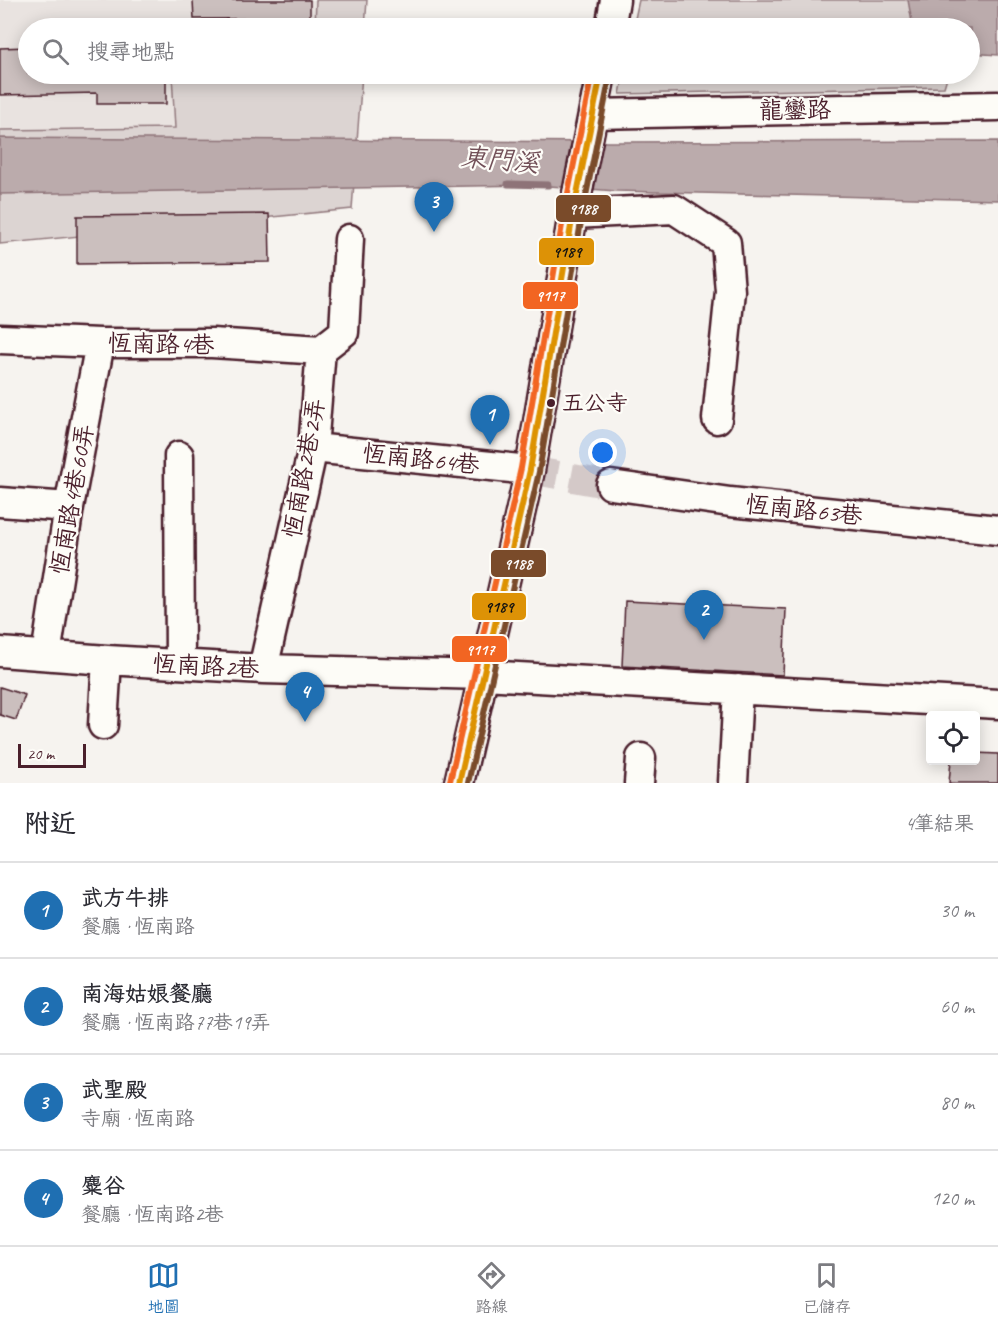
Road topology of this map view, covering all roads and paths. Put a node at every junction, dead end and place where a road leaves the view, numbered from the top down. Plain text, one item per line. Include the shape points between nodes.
1 (615, 0) edge
2 (612, 18) edge
3 (599, 84) edge
4 (998, 106) edge
5 (591, 125) junction
6 (576, 202) junction
7 (349, 239) dead end
8 (0, 339) edge
9 (100, 343) junction
10 (321, 350) junction
11 (717, 419) dead end
12 (313, 448) junction
13 (179, 456) dead end
14 (530, 470) junction
15 (610, 485) tunnel mouth
16 (0, 502) edge
17 (69, 507) junction
18 (998, 530) edge
19 (0, 652) edge
20 (46, 655) junction
21 (107, 660) junction
22 (180, 664) junction
23 (262, 669) junction
24 (484, 675) junction
25 (738, 689) junction
26 (998, 704) edge
27 (103, 725) dead end
28 (459, 783) edge
29 (733, 783) edge

1 - 2 street
3 - 5 street
4 - 5 street, 龍鑾路
5 - 6 street
6 - 11 street via 674,209 726,243 730,291
6 - 14 street
7 - 10 street via 344,332
8 - 9 street, 恆南路4巷
9 - 10 street, 恆南路4巷 via 212,343
9 - 17 street, 恆南路4巷60弄
10 - 12 street, 恆南路2巷2弄
12 - 14 street, 恆南路64巷
12 - 23 street, 恆南路2巷2弄
13 - 22 street
14 - 24 street
15 - 18 street, 恆南路63巷 via 730,502
16 - 17 street
17 - 20 street, 恆南路4巷60弄
19 - 20 street, 恆南路2巷
20 - 21 street, 恆南路2巷
21 - 22 street, 恆南路2巷
21 - 27 street
22 - 23 street, 恆南路2巷
23 - 24 street, 恆南路2巷
24 - 25 street, 恆南路2巷
24 - 28 street
25 - 26 street, 恆南路2巷
25 - 29 street

